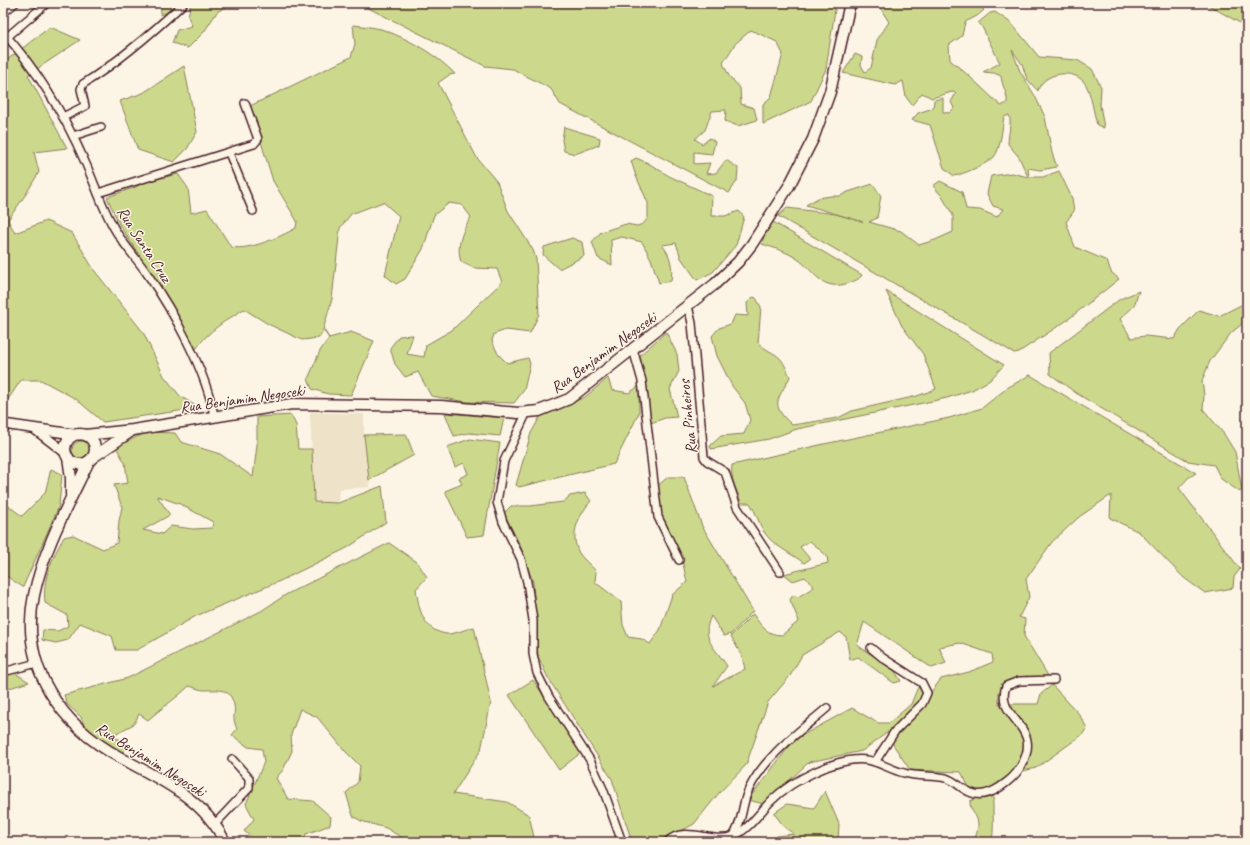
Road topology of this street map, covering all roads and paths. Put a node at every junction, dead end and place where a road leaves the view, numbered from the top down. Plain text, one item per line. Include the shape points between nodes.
1 (15, 3) edge
2 (47, 3) edge
3 (184, 3) edge
4 (850, 3) edge
5 (3, 13) edge
6 (5, 34) edge
7 (246, 103) dead end
8 (63, 118) junction
9 (101, 127) dead end
10 (73, 136) junction
11 (229, 153) junction
12 (98, 193) junction
13 (252, 211) dead end
14 (688, 306) junction
15 (634, 349) junction
16 (527, 412) junction
17 (214, 416) junction
18 (3, 424) edge
19 (34, 428) junction
20 (133, 430) junction
21 (82, 435) junction
22 (67, 455) junction
23 (91, 460) junction
24 (71, 500) junction
25 (679, 560) dead end
26 (780, 572) dead end
27 (871, 648) dead end
28 (37, 662) junction
29 (3, 672) edge
30 (1054, 680) dead end
31 (827, 708) dead end
32 (232, 759) dead end
33 (876, 762) junction
34 (215, 824) junction
35 (732, 836) junction
36 (225, 842) edge
37 (622, 842) edge
38 (667, 842) edge

1 - 5 street
2 - 6 street
3 - 8 street via 144,40 83,84 81,89 85,106
4 - 14 main road, Rua Benjamim Negoseki via 830,92 802,163 778,206 738,262
6 - 8 street, Rua Santa Cruz via 40,80
7 - 11 street via 258,138 257,142
8 - 10 street, Rua Santa Cruz
9 - 10 street
10 - 12 street, Rua Santa Cruz
11 - 12 street
11 - 13 street
12 - 17 street, Rua Santa Cruz via 115,230 160,293 193,356 207,386
14 - 15 main road, Rua Benjamim Negoseki
14 - 26 street, Rua Pinheiros via 692,323 704,457 706,461 725,472 737,507
15 - 16 main road, Rua Benjamim Negoseki via 569,399 551,407
15 - 25 street via 642,381 658,517
16 - 17 main road, Rua Benjamim Negoseki via 441,406 304,403
16 - 37 street via 504,461 497,502 503,522 521,559 527,582 532,609 533,654 537,673 549,697 590,760
17 - 20 main road, Rua Benjamim Negoseki
18 - 19 street
19 - 21 street
19 - 22 street
20 - 21 main road, Rua Benjamim Negoseki
20 - 23 main road, Rua Benjamim Negoseki
21 - 22 main road via 69,440
21 - 23 main road via 89,437 94,445
22 - 23 main road via 78,464
22 - 24 main road, Rua Benjamim Negoseki
23 - 24 main road, Rua Benjamim Negoseki
24 - 28 main road, Rua Benjamim Negoseki via 45,559 34,596 32,632
27 - 33 street via 922,683 927,693 922,704 895,731
28 - 29 street
28 - 34 main road, Rua Benjamim Negoseki via 56,703 76,727 101,746 185,794 204,810
30 - 33 street via 1019,681 1006,686 1004,692 1007,708 1028,738 1028,746 1021,767 992,791 980,795 972,793 947,778 904,773
31 - 35 street via 780,748 758,774 749,788 744,800 741,821
32 - 34 street via 249,778 249,788
33 - 35 street via 854,760 806,776 779,794
34 - 36 main road, Rua Benjamim Negoseki
35 - 38 street via 718,838 682,834

